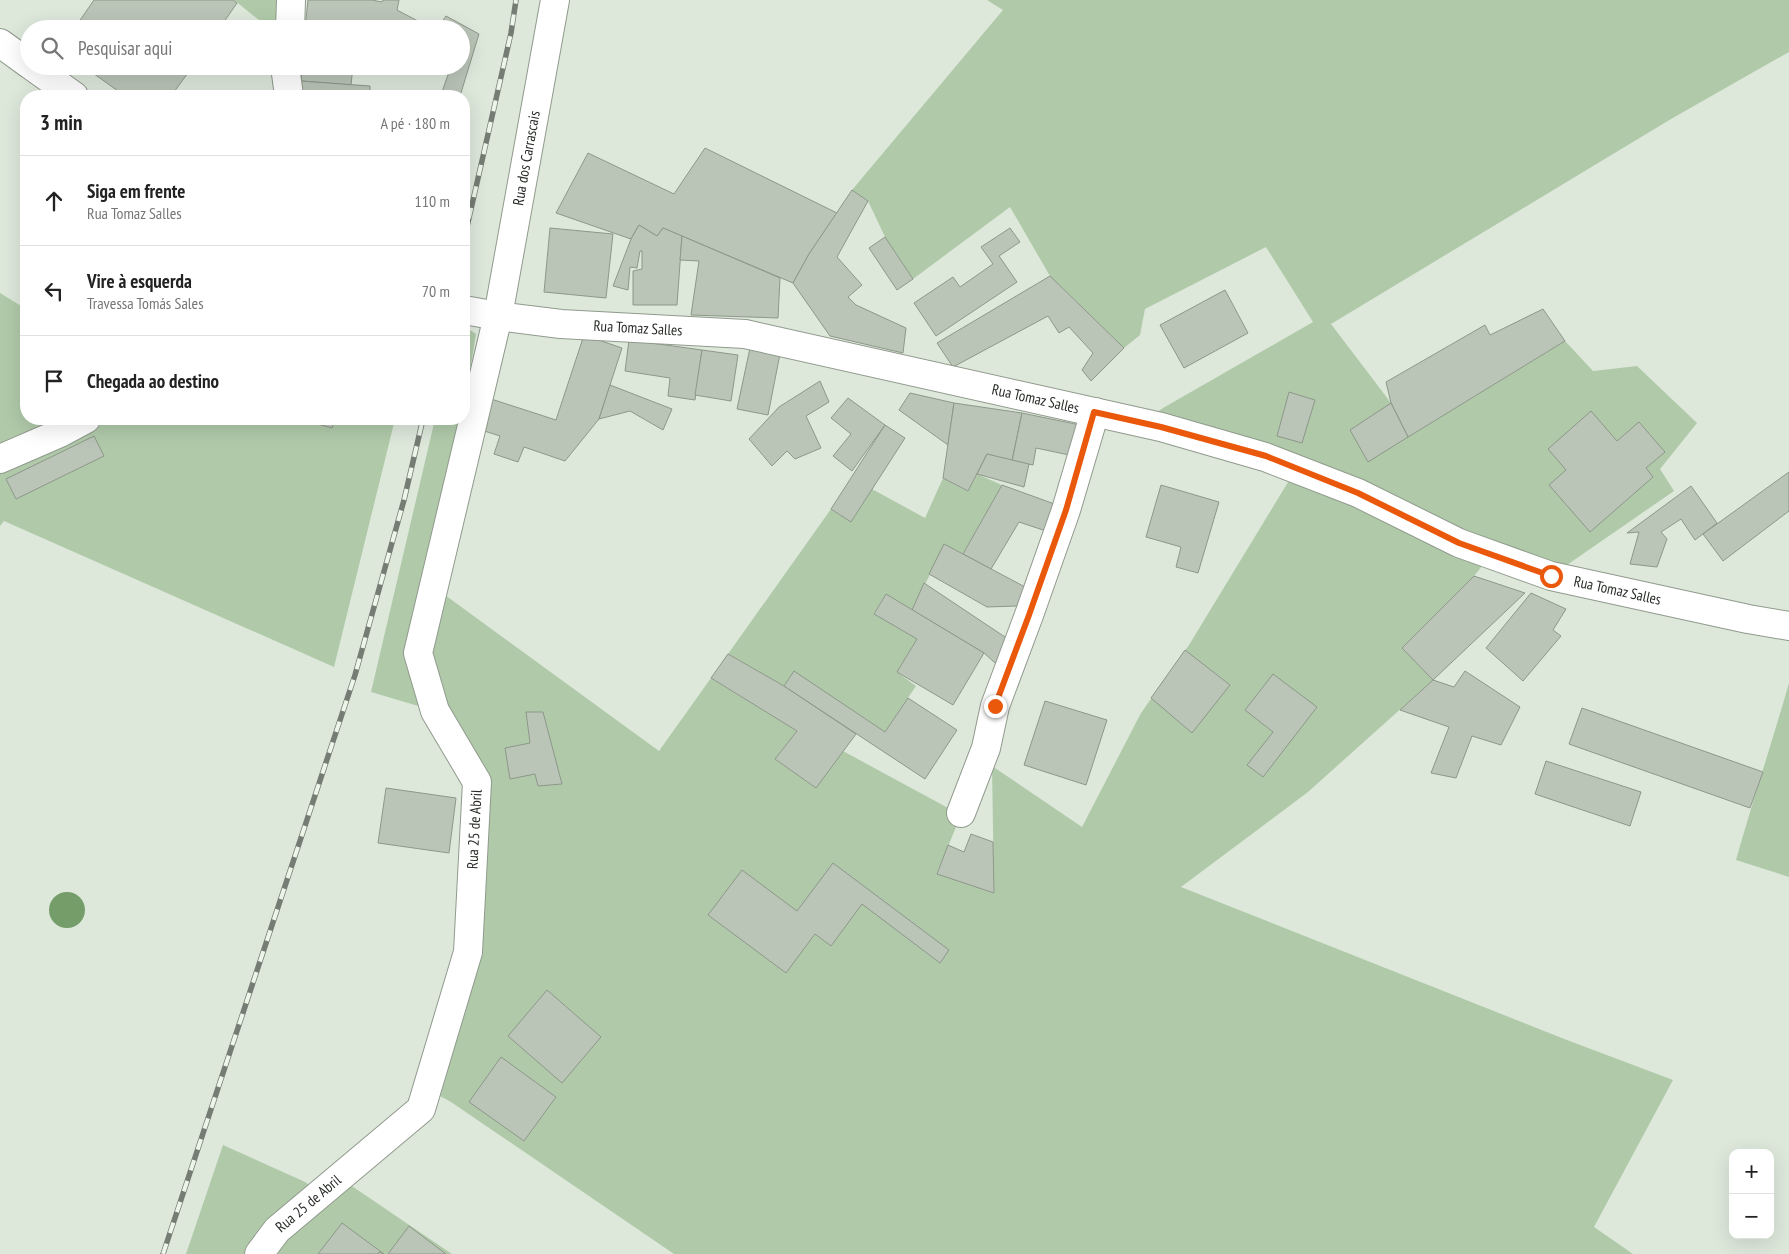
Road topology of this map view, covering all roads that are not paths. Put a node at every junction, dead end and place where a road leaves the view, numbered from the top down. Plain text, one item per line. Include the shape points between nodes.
1 (291, 0) edge
2 (555, 0) edge
3 (290, 20) edge
4 (0, 43) edge
5 (20, 57) edge
6 (45, 75) edge
7 (287, 75) edge
8 (66, 90) edge
9 (288, 90) edge
10 (470, 311) edge
11 (498, 316) junction
12 (1094, 412) junction
13 (75, 425) edge
14 (0, 459) edge
15 (1789, 626) edge
16 (961, 813) dead end
17 (259, 1254) edge

1 - 3 street
2 - 11 street, Rua dos Carrascais
4 - 5 street
6 - 8 street
7 - 9 street
10 - 11 street, Rua Tomaz Salles
11 - 12 street, Rua Tomaz Salles via 561,324 745,334
11 - 17 street, Rua 25 de Abril via 418,653 435,711 477,782 468,952 421,1110 277,1230
12 - 15 street, Rua Tomaz Salles via 1266,456 1358,493 1459,543 1551,576
12 - 16 street via 1066,510 995,706 986,748
13 - 14 street

